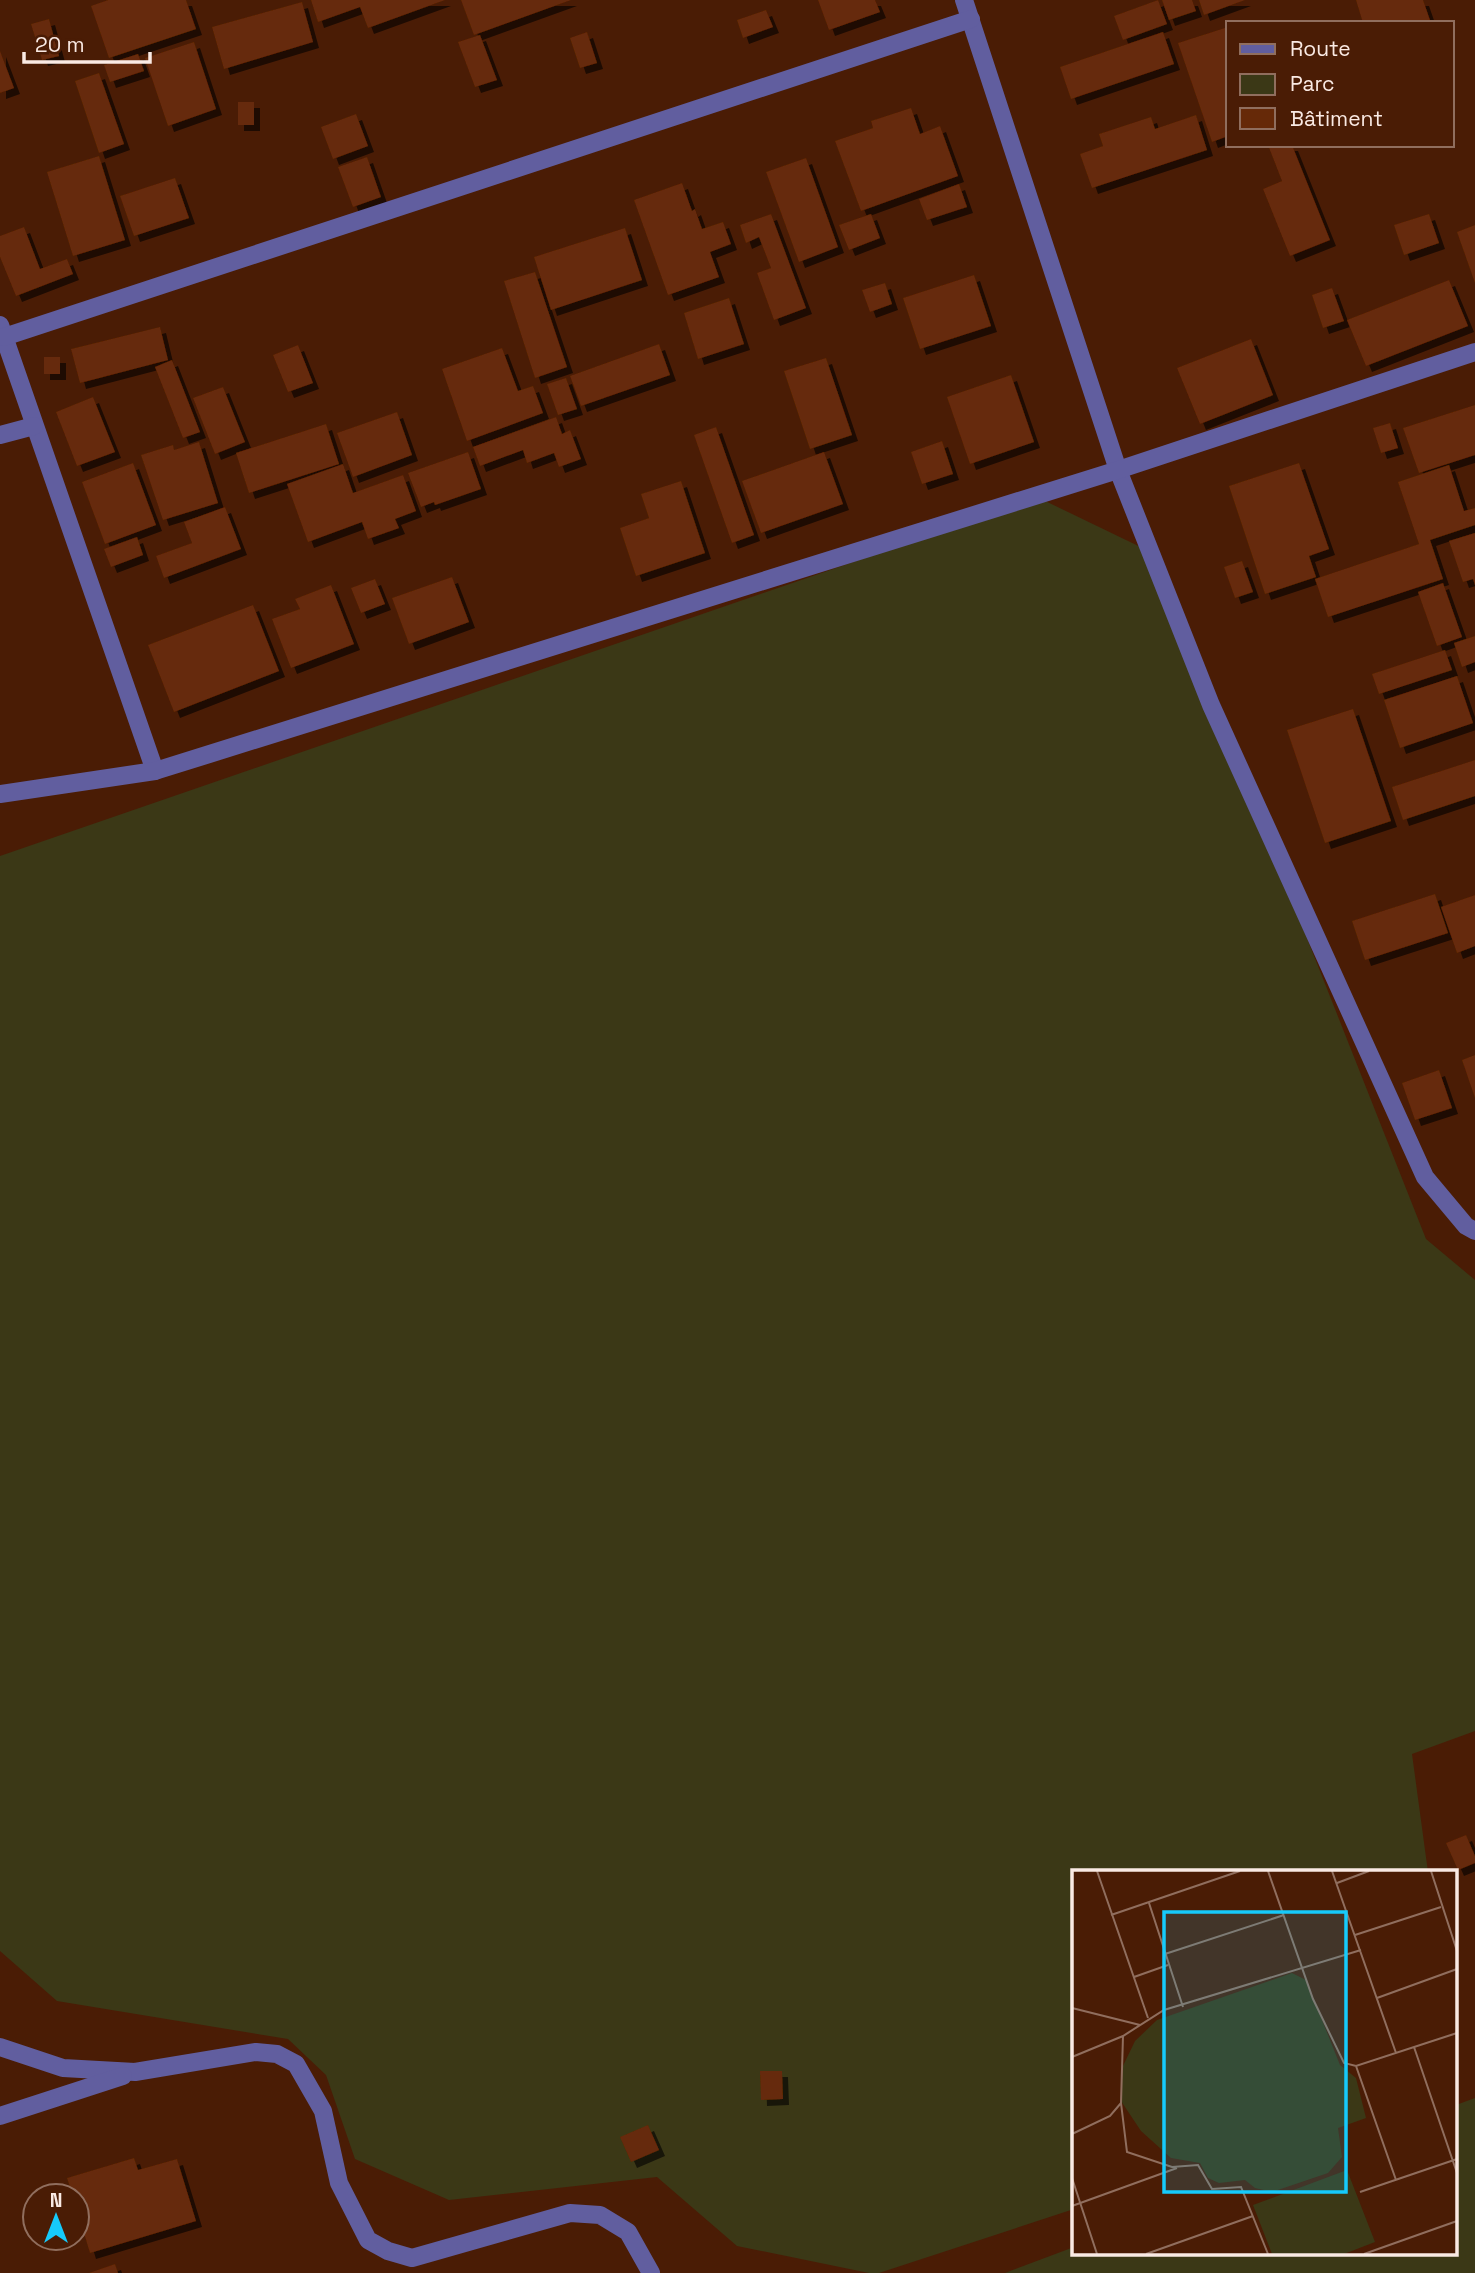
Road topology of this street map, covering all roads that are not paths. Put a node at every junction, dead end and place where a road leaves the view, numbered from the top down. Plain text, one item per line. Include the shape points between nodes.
1 (964, 0) edge
2 (971, 19) junction
3 (2, 331) edge
4 (1475, 352) edge
5 (34, 425) junction
6 (0, 435) edge
7 (1118, 470) junction
8 (155, 771) junction
9 (0, 794) edge
10 (1475, 1231) edge
11 (0, 2048) edge
12 (135, 2072) junction
13 (0, 2116) edge
14 (651, 2273) edge

1 - 2 street
2 - 3 street
2 - 7 street
3 - 5 street
4 - 7 street
5 - 6 street
5 - 8 street
7 - 8 street
7 - 10 street via 1211,705 1425,1177
8 - 9 street
11 - 12 street via 63,2068
12 - 13 street
12 - 14 street via 256,2052 277,2054 296,2064 323,2111 339,2183 368,2239 388,2251 412,2258 570,2213 600,2215 628,2232

